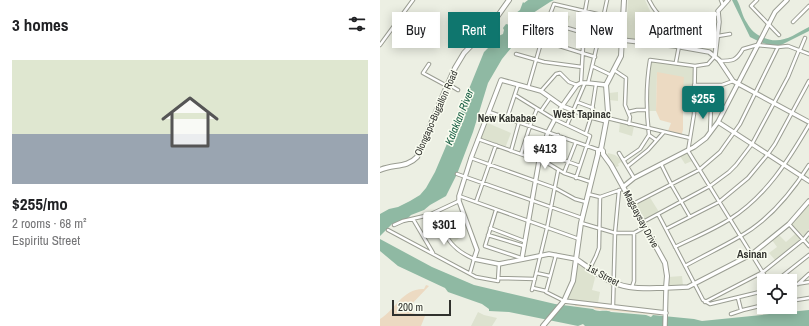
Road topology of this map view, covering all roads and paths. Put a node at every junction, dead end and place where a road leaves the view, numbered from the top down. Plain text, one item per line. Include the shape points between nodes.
1 (413, 0) edge
2 (509, 0) edge
3 (587, 0) edge
4 (607, 0) edge
5 (624, 0) edge
6 (649, 0) edge
7 (721, 0) edge
8 (728, 0) edge
9 (757, 0) edge
10 (787, 0) edge
11 (723, 5) junction
12 (809, 6) edge
13 (585, 11) junction
14 (551, 12) edge
15 (590, 12) edge
16 (605, 12) edge
17 (623, 12) edge
18 (655, 12) edge
19 (718, 14) joint
20 (793, 22) dead end
21 (768, 25) junction
22 (730, 34) dead end
23 (779, 35) dead end
24 (718, 36) junction
25 (805, 38) dead end
26 (757, 44) junction
27 (380, 45) edge
28 (778, 47) junction
29 (540, 48) edge
30 (564, 48) edge
31 (583, 48) edge
32 (597, 48) edge
33 (622, 48) edge
34 (679, 48) edge
35 (690, 48) edge
36 (696, 49) joint
37 (799, 50) junction
38 (583, 53) junction
39 (516, 54) dead end
40 (809, 54) edge
41 (715, 56) junction
42 (595, 57) junction
43 (536, 60) junction
44 (719, 60) junction
45 (676, 62) junction
46 (429, 64) dead end
47 (592, 66) junction
48 (695, 66) junction
49 (582, 67) junction
50 (614, 70) junction
51 (611, 75) junction
52 (733, 81) junction
53 (809, 81) edge
54 (585, 83) junction
55 (596, 84) junction
56 (737, 84) junction
57 (447, 85) junction
58 (518, 85) junction
59 (577, 85) junction
60 (606, 85) junction
61 (694, 85) junction
62 (528, 88) junction
63 (458, 90) dead end
64 (541, 91) junction
65 (756, 94) junction
66 (515, 95) junction
67 (712, 95) dead end
68 (550, 98) junction
69 (577, 102) junction
70 (774, 103) junction
71 (562, 106) junction
72 (537, 108) junction
73 (593, 108) junction
74 (694, 108) junction
75 (711, 108) junction
76 (647, 110) junction
77 (541, 111) junction
78 (574, 111) junction
79 (488, 112) junction
80 (628, 112) junction
81 (792, 113) junction
82 (591, 117) junction
83 (507, 118) junction
84 (554, 119) junction
85 (607, 119) junction
86 (519, 122) junction
87 (718, 122) junction
88 (629, 124) junction
89 (809, 124) edge
90 (567, 125) junction
91 (530, 126) junction
92 (648, 128) junction
93 (548, 132) junction
94 (664, 132) junction
95 (710, 133) junction
96 (735, 133) junction
97 (586, 134) junction
98 (558, 135) junction
99 (649, 135) junction
100 (690, 138) junction
101 (478, 139) junction
102 (656, 140) junction
103 (576, 142) junction
104 (752, 144) junction
105 (496, 145) junction
106 (587, 146) junction
107 (511, 151) junction
108 (688, 151) junction
109 (600, 152) junction
110 (619, 153) dead end
111 (521, 154) junction
112 (768, 154) junction
113 (471, 158) junction
114 (624, 160) junction
115 (539, 161) junction
116 (569, 162) junction
117 (661, 164) junction
118 (489, 165) junction
119 (784, 165) junction
120 (809, 165) edge
121 (580, 166) junction
122 (628, 166) junction
123 (380, 170) edge
124 (699, 170) junction
125 (558, 171) junction
126 (564, 173) junction
127 (457, 174) dead end
128 (802, 176) junction
129 (464, 177) junction
130 (576, 178) junction
131 (634, 178) junction
132 (535, 181) junction
133 (809, 181) edge
134 (591, 182) junction
135 (482, 183) junction
136 (671, 184) junction
137 (710, 186) junction
138 (623, 187) junction
139 (555, 188) junction
140 (619, 190) junction
141 (588, 194) junction
142 (459, 196) junction
143 (600, 197) junction
144 (532, 200) junction
145 (459, 201) junction
146 (681, 201) junction
147 (809, 201) edge
148 (476, 202) junction
149 (586, 202) junction
150 (719, 202) junction
151 (633, 204) junction
152 (552, 207) junction
153 (496, 210) junction
154 (434, 213) junction
155 (658, 214) junction
156 (690, 217) junction
157 (582, 218) junction
158 (413, 219) junction
159 (730, 219) junction
160 (528, 221) junction
161 (581, 223) junction
162 (642, 223) junction
163 (789, 224) junction
164 (394, 225) dead end
165 (645, 227) junction
166 (490, 228) junction
167 (548, 228) junction
168 (599, 229) junction
169 (666, 229) junction
170 (388, 230) dead end
171 (615, 233) junction
172 (634, 233) junction
173 (809, 233) edge
174 (488, 235) junction
175 (741, 236) junction
176 (579, 239) junction
177 (804, 239) junction
178 (524, 241) junction
179 (524, 246) junction
180 (809, 246) edge
181 (675, 247) junction
182 (433, 253) junction
183 (540, 254) junction
184 (752, 254) junction
185 (556, 255) junction
186 (809, 255) edge
187 (522, 258) junction
188 (474, 259) junction
189 (576, 260) junction
190 (499, 264) junction
191 (685, 266) junction
192 (590, 269) junction
193 (763, 272) junction
194 (470, 273) junction
195 (536, 273) junction
196 (785, 274) edge
197 (809, 274) edge
198 (550, 276) junction
199 (498, 278) junction
200 (535, 279) junction
201 (809, 282) edge
202 (614, 283) junction
203 (694, 284) junction
204 (798, 284) joint
205 (632, 288) junction
206 (666, 288) junction
207 (546, 291) junction
208 (757, 293) edge
209 (738, 298) junction
210 (809, 298) edge
211 (797, 300) edge
212 (563, 302) junction
213 (705, 302) junction
214 (612, 306) junction
215 (757, 307) edge
216 (741, 310) junction
217 (666, 314) junction
218 (731, 314) dead end
219 (545, 324) edge
220 (665, 326) edge

1 - 27 street
2 - 57 main road, Olongapo-Bugallon Road via 492,24 464,53
3 - 13 street
4 - 16 street
5 - 17 main road
6 - 18 street
7 - 11 street
8 - 11 street
9 - 21 street via 751,6
10 - 21 street via 775,12
11 - 19 street via 719,8
12 - 20 street
13 - 14 street via 554,4
13 - 15 street
19 - 24 street
21 - 23 street
21 - 26 street
22 - 24 street
24 - 41 street
25 - 37 street
26 - 28 street
26 - 44 street via 743,49 733,60
26 - 56 street
28 - 37 street via 788,46
28 - 65 street
29 - 43 street
30 - 38 street
31 - 38 street
32 - 42 street
33 - 50 main road via 621,56
34 - 45 street
35 - 36 street
36 - 41 street
37 - 40 street
37 - 70 street
38 - 42 street
38 - 49 street
39 - 43 street
41 - 44 street
41 - 48 street via 708,64
42 - 47 street
43 - 49 street
43 - 62 street
44 - 52 street
45 - 48 street
45 - 76 street via 650,60
46 - 57 street via 423,73
47 - 51 street
47 - 54 street
48 - 61 street
49 - 54 street
50 - 51 main road
50 - 80 street via 626,78 625,105
51 - 60 main road
52 - 56 street
52 - 61 street via 722,85
53 - 81 street
54 - 55 street
54 - 59 street
54 - 69 street
55 - 60 street
55 - 73 street
56 - 65 street
56 - 87 street
57 - 63 street
57 - 123 main road, Olongapo-Bugallon Road via 417,157 406,165
58 - 62 street
58 - 66 street
58 - 79 street via 502,80
59 - 64 street via 568,82 560,73 556,74
59 - 71 street
60 - 85 main road
61 - 74 street
62 - 64 street
64 - 68 street
65 - 70 street
65 - 96 street
66 - 72 street
66 - 83 street
67 - 75 street
68 - 71 street
68 - 77 street
69 - 73 street
69 - 78 street
70 - 81 street
70 - 104 street
71 - 78 street
71 - 84 street
72 - 77 street
72 - 91 street
73 - 82 street
74 - 75 street
74 - 100 street
75 - 95 street
76 - 80 street
76 - 92 street
77 - 84 street
78 - 82 street
78 - 90 street
79 - 83 street
79 - 101 street
80 - 88 street
81 - 89 street
81 - 112 street
82 - 85 street
82 - 97 street
83 - 86 street
84 - 90 street
84 - 93 street
85 - 88 street
85 - 109 main road
86 - 91 street
86 - 107 street
87 - 95 street
87 - 96 street
88 - 92 street
89 - 119 street
90 - 97 street
91 - 93 street
91 - 111 street
92 - 94 street
92 - 99 street
93 - 98 street
93 - 115 street
94 - 100 street
94 - 102 street
95 - 108 street
96 - 104 street
96 - 124 street via 720,152
97 - 106 street via 590,136
98 - 103 street
98 - 116 street via 553,157
99 - 102 street
99 - 114 street via 640,149
100 - 108 street
101 - 105 street
101 - 113 street
102 - 122 street
103 - 106 street
103 - 116 street
104 - 112 street
104 - 137 street via 733,169
105 - 107 street
105 - 118 street
106 - 109 street
106 - 121 street
107 - 111 street
108 - 117 street
108 - 124 street
109 - 134 main road
109 - 138 main road, Magsaysay Drive via 611,165
110 - 114 street
111 - 115 street
112 - 119 street
112 - 150 street via 744,182
113 - 118 street
113 - 129 street
114 - 122 street
115 - 125 street via 549,164
115 - 132 street
116 - 121 street
116 - 126 street
117 - 131 street
117 - 136 street
118 - 132 street
118 - 135 street
119 - 128 street
119 - 159 street via 759,196
120 - 128 street
121 - 130 street
122 - 131 street
124 - 136 street
124 - 137 street
125 - 126 street
125 - 139 street
126 - 130 street
127 - 129 street
128 - 133 street
128 - 175 street via 775,210
129 - 135 street
129 - 142 street
130 - 134 street
131 - 138 street
132 - 139 street
132 - 144 street
134 - 141 main road
135 - 144 street
135 - 148 street
136 - 146 street
136 - 151 street
137 - 146 street
137 - 150 street
138 - 140 street
138 - 151 main road, Magsaysay Drive
139 - 149 street
139 - 152 street
140 - 143 street
140 - 171 street
141 - 143 street
141 - 149 main road
142 - 145 street
142 - 148 street
143 - 168 street
144 - 152 street
144 - 160 street
145 - 154 street
145 - 188 street via 477,250
146 - 155 street
146 - 156 street
147 - 163 street
148 - 153 street
149 - 157 main road
150 - 156 street
150 - 159 street
151 - 162 main road, Magsaysay Drive
152 - 157 street
152 - 167 street
153 - 160 street
153 - 166 street
154 - 158 street
154 - 188 street via 452,245
155 - 162 street
155 - 169 street
156 - 169 street
157 - 161 main road
158 - 164 street
158 - 182 street
159 - 175 street
159 - 181 street
160 - 167 street
160 - 178 street
161 - 168 street
161 - 176 main road
162 - 165 main road, Magsaysay Drive
163 - 177 street
163 - 184 street
165 - 172 street
165 - 206 main road, Magsaysay Drive via 665,263
166 - 174 street
166 - 178 street
167 - 176 street
167 - 183 street
168 - 171 street
168 - 192 street via 598,250
169 - 181 street
170 - 182 street
171 - 172 street
171 - 202 street
172 - 205 street
173 - 177 street
174 - 179 street
174 - 187 street via 486,247
175 - 184 street
175 - 191 street
176 - 189 main road
177 - 180 street
177 - 193 street
178 - 179 street
179 - 187 street
181 - 191 street
182 - 194 street
183 - 185 street
183 - 187 street
183 - 195 street
184 - 193 street
184 - 203 street
185 - 189 street
185 - 198 street
186 - 196 street
187 - 190 street
188 - 190 street
188 - 194 street
189 - 192 main road, 1st Street
189 - 212 main road via 573,281
190 - 199 street
191 - 203 street
192 - 202 main road, 1st Street
193 - 213 street
194 - 199 street via 497,281
195 - 198 street
195 - 200 street
197 - 204 street
198 - 207 street
199 - 200 street
200 - 207 street via 532,289
201 - 204 street
202 - 205 main road, 1st Street
202 - 214 street
203 - 206 street via 684,288
203 - 213 street
205 - 206 main road, 1st Street
206 - 217 street
207 - 212 street
208 - 209 street
209 - 213 street via 710,304
209 - 216 street
210 - 211 street
212 - 214 street
212 - 219 main road
214 - 217 street
215 - 216 street
216 - 218 street
217 - 220 street

